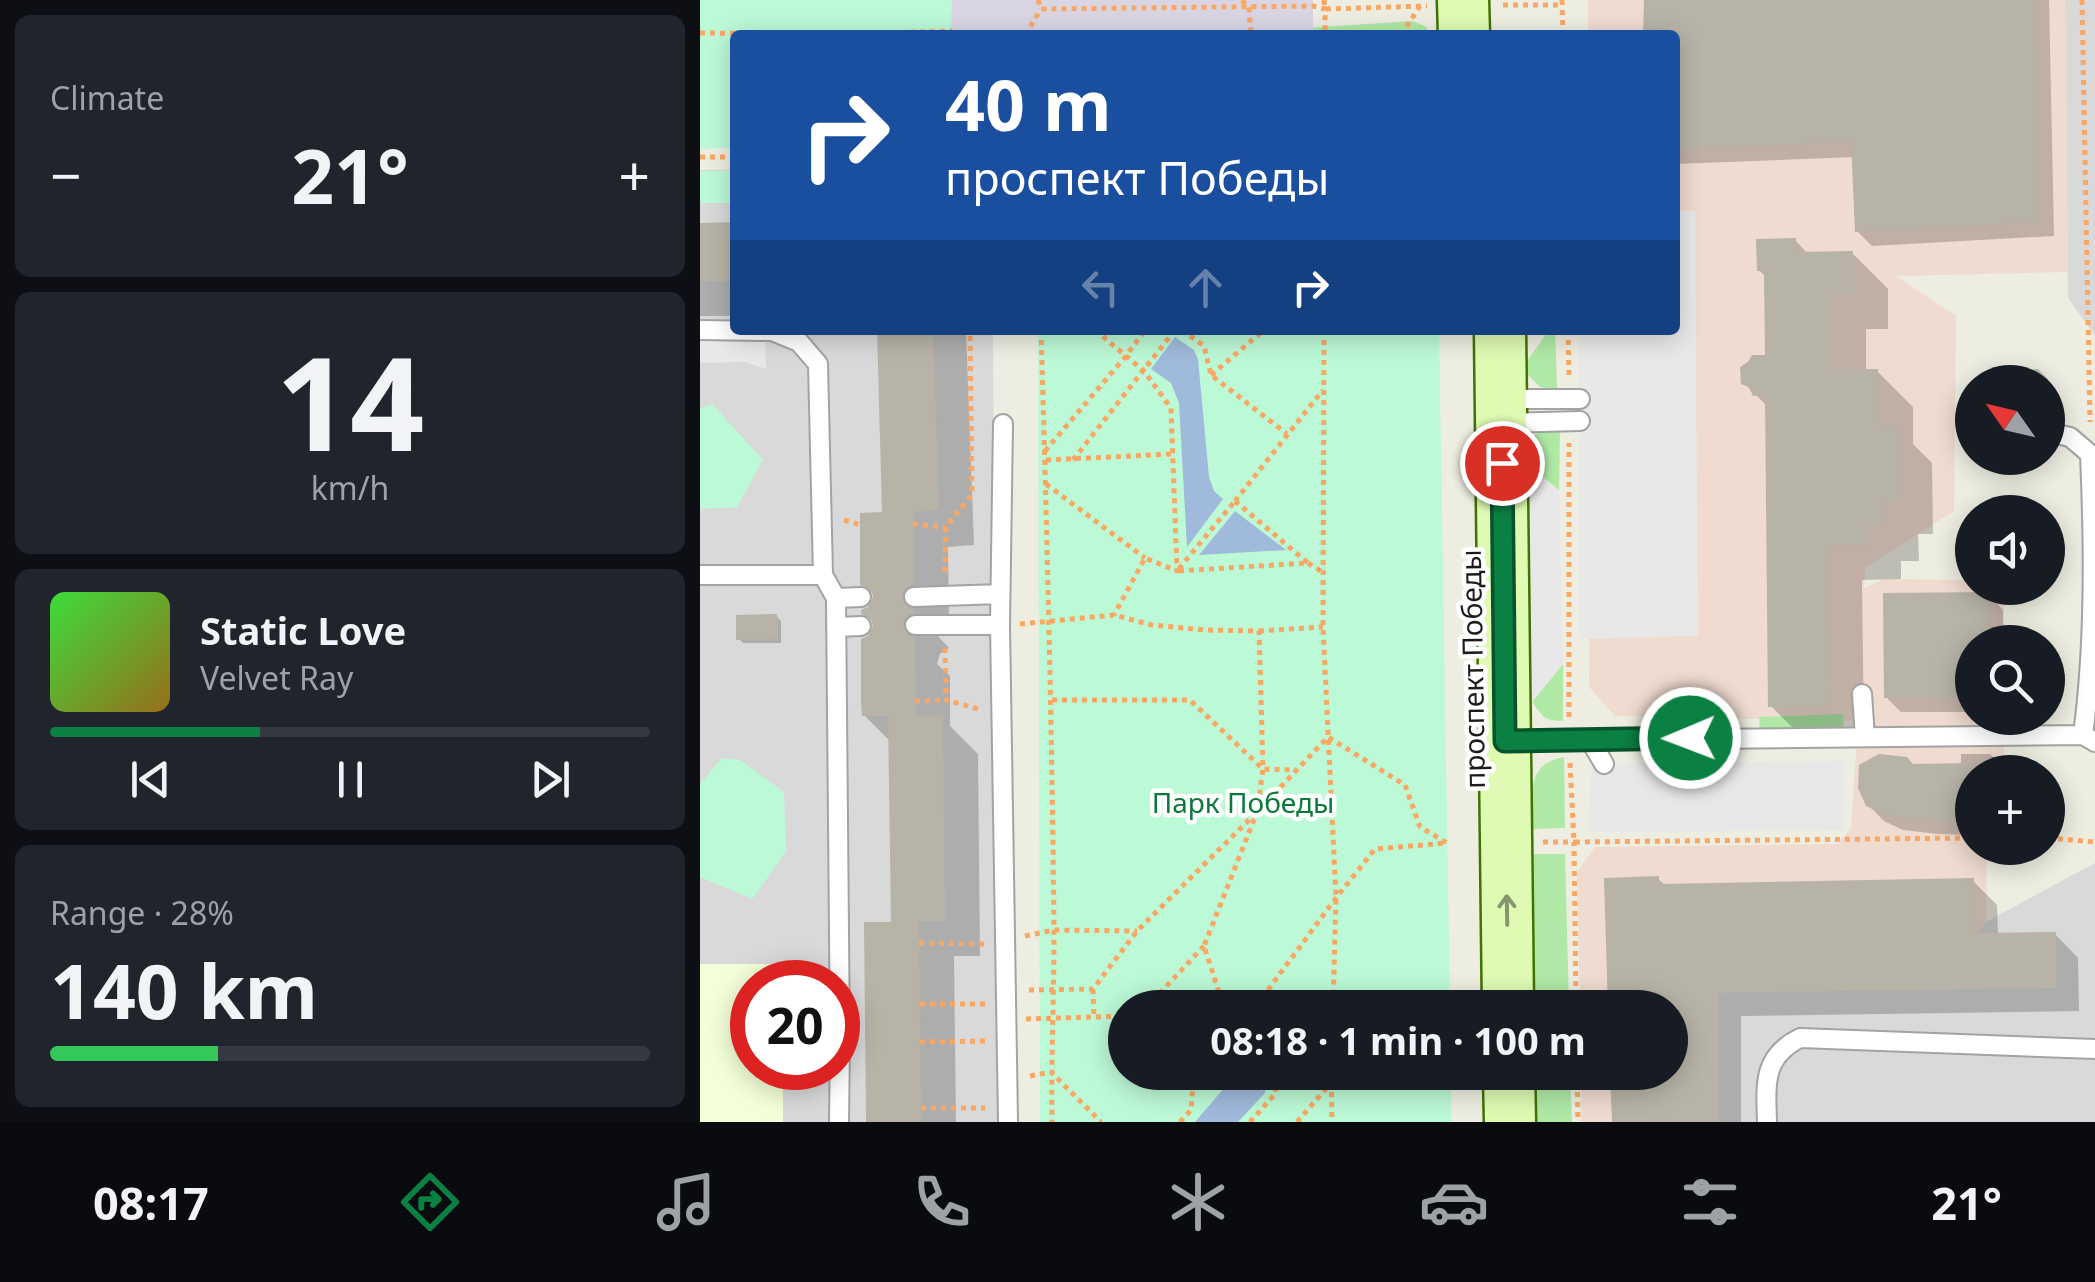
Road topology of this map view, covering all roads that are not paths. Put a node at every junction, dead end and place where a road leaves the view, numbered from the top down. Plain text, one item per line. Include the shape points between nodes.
1 (700, 330) edge
2 (730, 330) edge
3 (782, 335) edge
4 (1467, 335) edge
5 (1500, 335) edge
6 (1575, 399) road end
7 (1501, 411) junction
8 (1574, 422) road end
9 (1003, 424) dead end
10 (2065, 437) edge
11 (2095, 562) edge
12 (700, 574) edge
13 (823, 575) junction
14 (1000, 594) junction
15 (914, 597) dead end
16 (836, 598) junction
17 (860, 598) dead end
18 (914, 625) dead end
19 (1000, 625) junction
20 (861, 626) dead end
21 (836, 627) junction
22 (1862, 694) dead end
23 (1865, 737) junction
24 (2089, 738) edge
25 (1590, 740) junction
26 (1505, 741) junction
27 (1604, 764) dead end
28 (1476, 990) edge
29 (1508, 990) edge
30 (2095, 1049) edge
31 (1476, 1090) edge
32 (1509, 1090) edge
33 (839, 1122) edge
34 (1008, 1122) edge
35 (1477, 1122) edge
36 (1510, 1122) edge
37 (1767, 1122) edge

1 - 2 lane
3 - 13 lane via 799,342 818,364
4 - 28 main road, проспект Победы
5 - 7 main road, проспект Победы
6 - 7 lane
7 - 8 lane
7 - 26 main road, проспект Победы
9 - 14 lane
10 - 11 lane via 2090,454
11 - 24 lane
12 - 13 lane
13 - 16 lane
14 - 15 lane
14 - 19 lane
16 - 17 lane
16 - 21 lane
18 - 19 lane
19 - 34 lane
20 - 21 lane
21 - 33 lane
22 - 23 lane
23 - 24 lane
23 - 25 lane via 1822,746
25 - 26 lane
25 - 27 lane
29 -> 26 main road, проспект Победы
30 - 37 lane via 1800,1038 1773,1059
31 - 35 main road
32 - 36 main road

